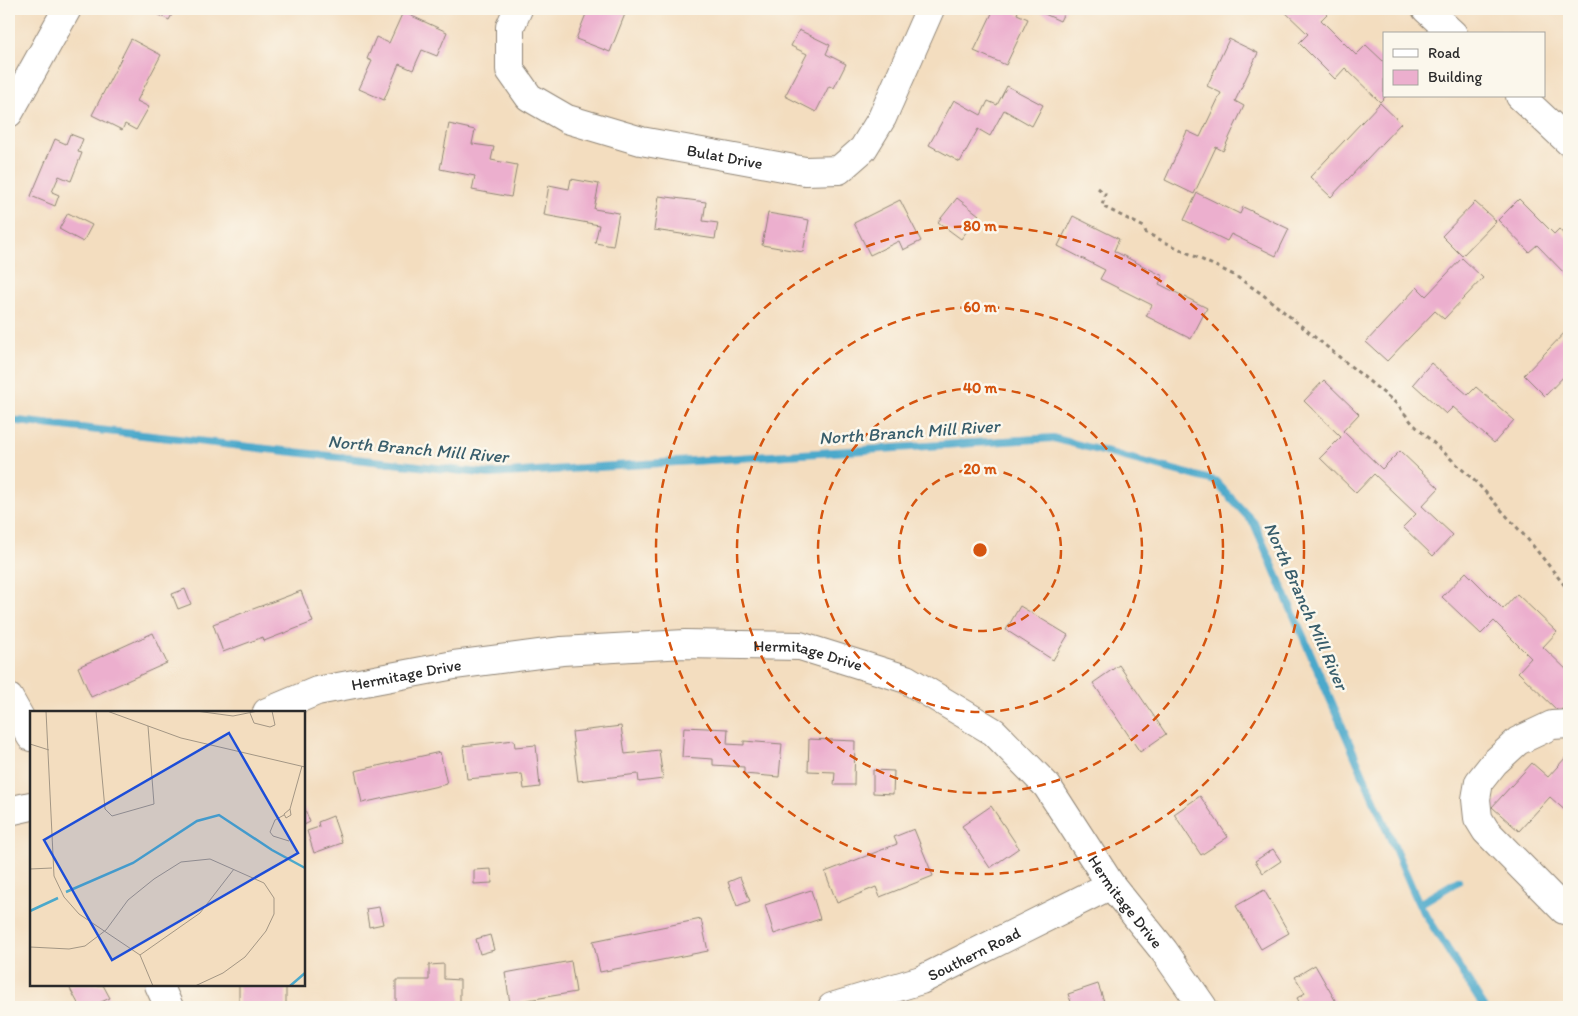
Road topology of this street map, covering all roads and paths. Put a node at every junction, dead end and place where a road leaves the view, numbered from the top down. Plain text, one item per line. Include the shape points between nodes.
1 (66, 9) edge
2 (518, 9) edge
3 (930, 9) edge
4 (1426, 9) edge
5 (1451, 32) edge
6 (1522, 98) edge
7 (9, 113) edge
8 (1569, 142) edge
9 (1098, 188) dead end
10 (1569, 591) edge
11 (9, 698) edge
12 (269, 711) edge
13 (1569, 724) edge
14 (30, 735) edge
15 (30, 806) edge
16 (9, 811) edge
17 (1111, 885) junction
18 (1564, 910) dead end
19 (159, 986) edge
20 (169, 1007) edge
21 (832, 1007) edge
22 (1203, 1007) edge

1 - 7 street
2 - 3 street, Bulat Drive via 510,26 510,70 529,97 567,119 641,141 805,171 839,170 863,149 882,118
4 - 5 street
6 - 8 street
9 - 10 path via 1105,194 1102,206 1144,227 1146,233 1234,275 1398,404 1413,424 1478,484
11 - 14 street
12 - 17 street, Hermitage Drive via 317,691 454,665 562,651 686,644 800,646 906,679 994,732 1047,786
13 - 18 street via 1552,725 1518,741 1479,782 1476,799 1478,818 1486,831
15 - 16 street
17 - 21 street, Southern Road via 922,980
17 - 22 street, Hermitage Drive via 1164,951
19 - 20 street

